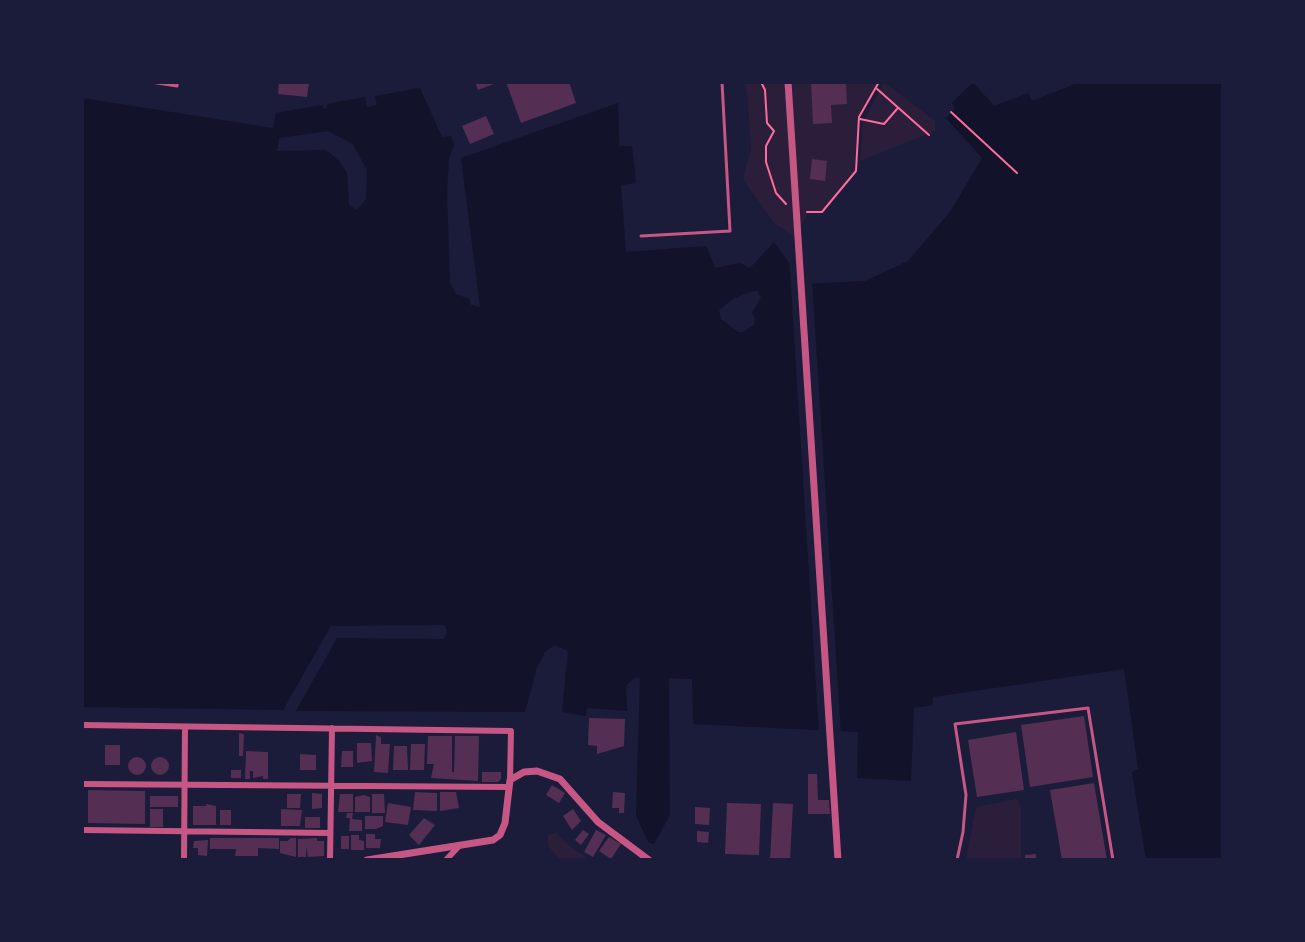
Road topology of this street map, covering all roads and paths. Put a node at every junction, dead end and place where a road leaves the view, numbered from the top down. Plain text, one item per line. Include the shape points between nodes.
1 (151, 82) edge
2 (177, 82) edge
3 (722, 82) edge
4 (761, 82) edge
5 (788, 82) edge
6 (879, 82) edge
7 (876, 88) junction
8 (898, 108) junction
9 (951, 112) dead end
10 (859, 117) junction
11 (929, 135) dead end
12 (1017, 173) dead end
13 (641, 236) dead end
14 (82, 725) edge
15 (185, 727) junction
16 (332, 728) junction
17 (82, 784) edge
18 (184, 784) junction
19 (509, 784) junction
20 (331, 786) junction
21 (82, 830) edge
22 (184, 831) junction
23 (330, 833) junction
24 (459, 846) junction
25 (184, 860) edge
26 (330, 860) edge
27 (367, 860) edge
28 (446, 860) edge
29 (649, 860) edge
30 (838, 860) edge
31 (957, 860) edge
32 (1113, 860) edge

1 - 2 lane
3 - 13 lane via 730,231
4 - 10 path via 767,123 774,131 766,162 776,193 783,203 808,212 822,212 856,171
5 - 30 street
6 - 7 path
7 - 8 path
7 - 10 path
8 - 10 path via 884,124
8 - 11 path
9 - 12 path
14 - 15 street
15 - 16 street
15 - 18 street
16 - 19 street via 511,731
16 - 20 street
17 - 18 street
18 - 20 street
18 - 22 street
19 - 20 street
19 - 24 street via 500,835
19 - 29 street via 524,772 560,779 598,822
20 - 23 street
21 - 22 street
22 - 23 street
22 - 25 street
23 - 26 street
24 - 27 street
24 - 28 street
31 - 32 lane via 966,795 955,724 1088,708

